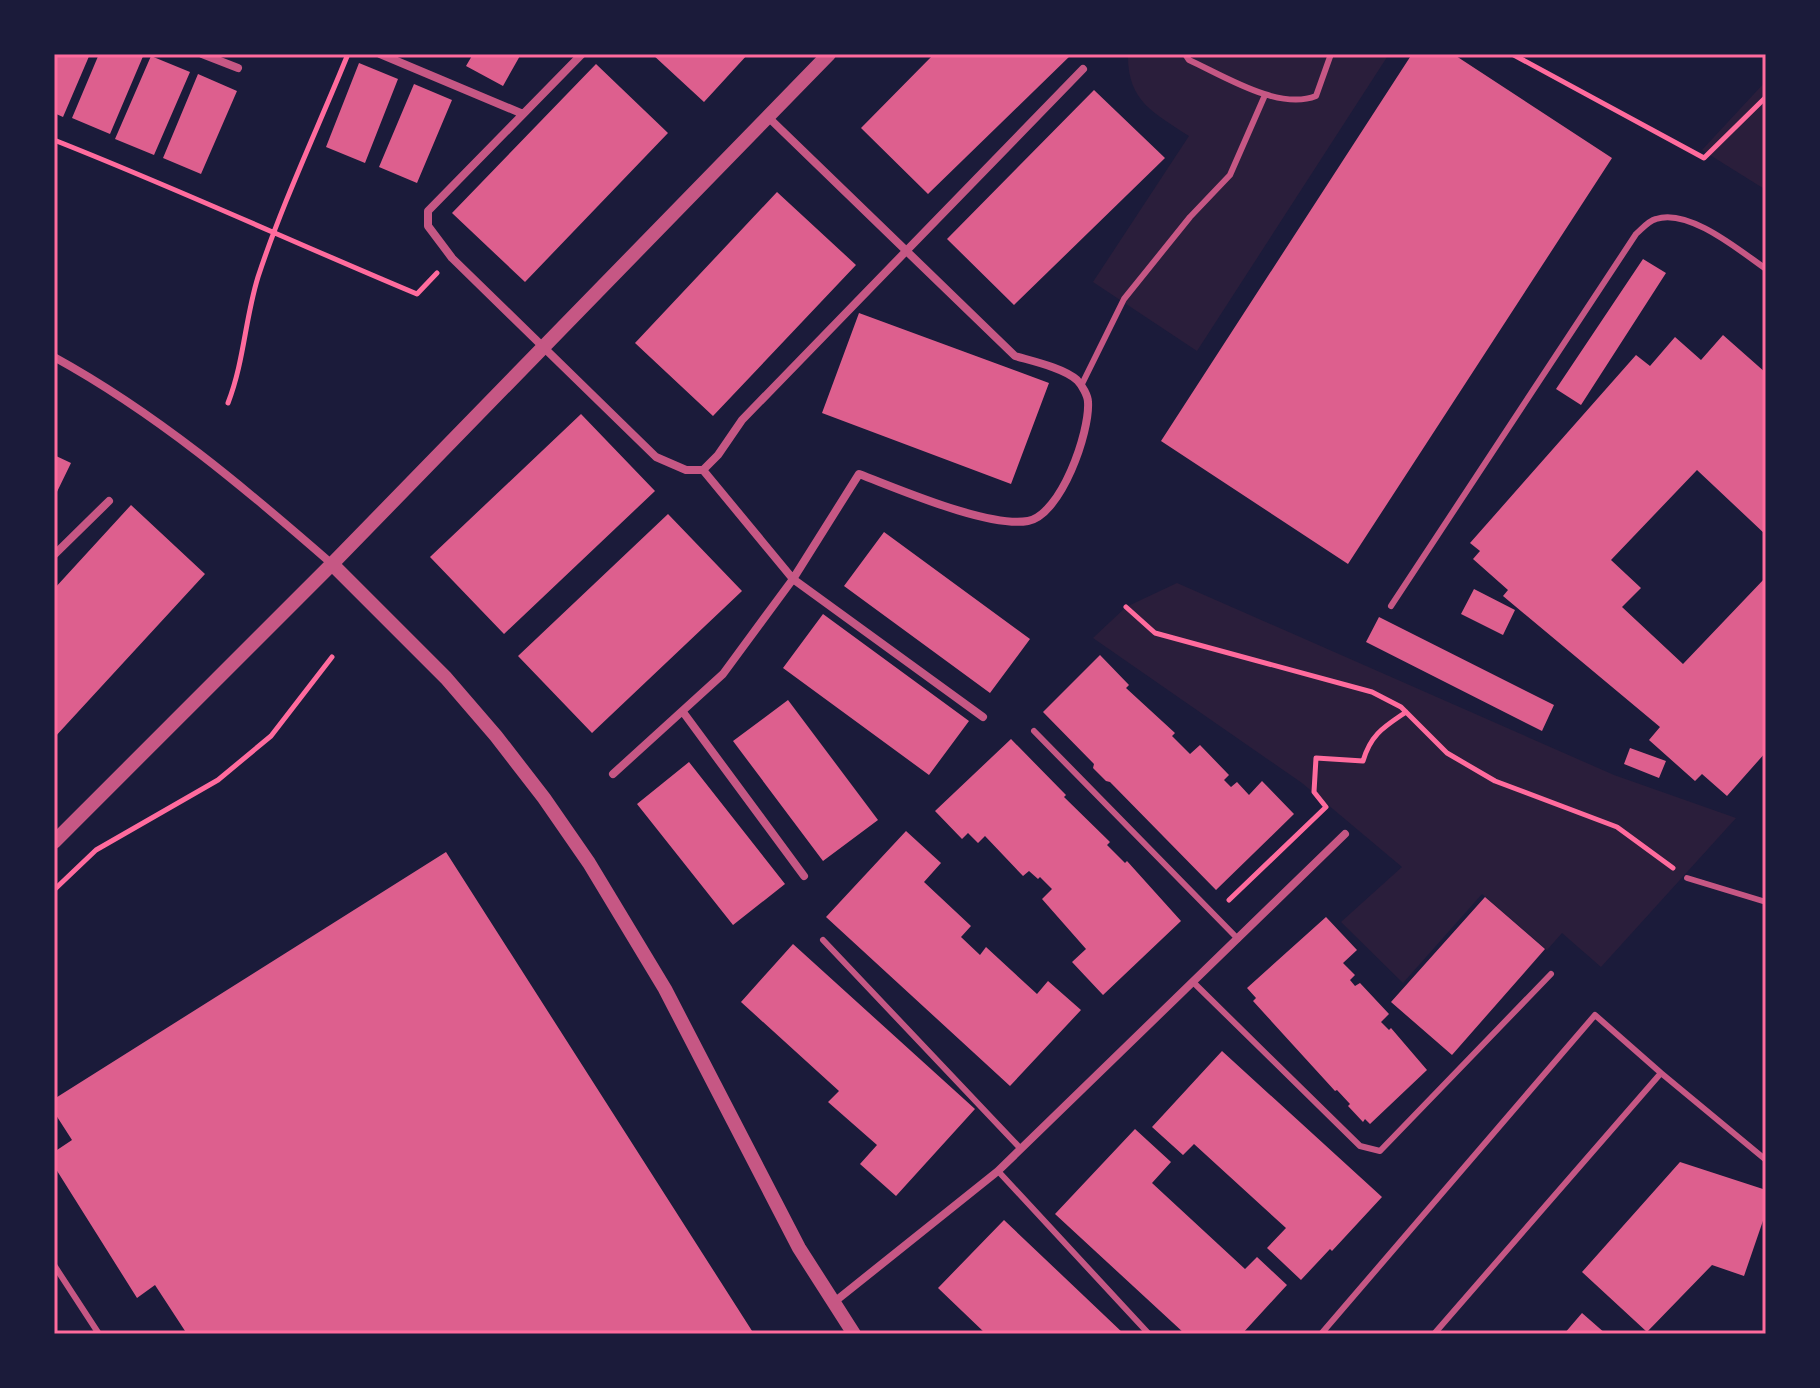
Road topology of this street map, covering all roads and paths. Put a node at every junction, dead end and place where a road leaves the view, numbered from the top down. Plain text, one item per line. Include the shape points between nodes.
1 (202, 54) edge
2 (348, 54) edge
3 (380, 54) edge
4 (582, 54) edge
5 (829, 54) edge
6 (1185, 54) edge
7 (1331, 54) edge
8 (1512, 54) edge
9 (238, 68) dead end
10 (1083, 69) dead end
11 (1265, 95) junction
12 (1766, 97) edge
13 (523, 114) junction
14 (768, 117) junction
15 (54, 140) edge
16 (272, 234) junction
17 (904, 251) junction
18 (452, 258) junction
19 (1766, 269) edge
20 (543, 348) junction
21 (54, 357) edge
22 (1081, 386) junction
23 (228, 403) dead end
24 (703, 470) junction
25 (109, 501) dead end
26 (54, 555) edge
27 (332, 564) junction
28 (793, 579) junction
29 (1391, 606) dead end
30 (1126, 607) dead end
31 (332, 657) dead end
32 (683, 712) junction
33 (1406, 712) junction
34 (983, 717) dead end
35 (1034, 731) dead end
36 (613, 774) dead end
37 (1345, 834) dead end
38 (54, 842) edge
39 (804, 876) dead end
40 (1687, 878) joint
41 (54, 890) edge
42 (1766, 902) edge
43 (1213, 914) junction
44 (1238, 939) junction
45 (823, 940) dead end
46 (1551, 974) dead end
47 (1193, 982) junction
48 (1661, 1073) junction
49 (1021, 1149) junction
50 (1766, 1160) edge
51 (998, 1171) junction
52 (54, 1265) edge
53 (833, 1303) junction
54 (99, 1334) edge
55 (854, 1334) edge
56 (1149, 1334) edge
57 (1321, 1334) edge
58 (1434, 1334) edge

1 - 9 street
2 - 16 path
3 - 13 street
4 - 13 street
5 - 14 street
6 - 11 lane
7 - 11 lane via 1316,96 1303,101
8 - 12 path via 1704,158
10 - 17 street
11 - 22 lane via 1230,175 1124,299
13 - 18 street via 428,211 428,226
14 - 17 street
14 - 20 street
15 - 16 path
16 - 18 path via 417,294
16 - 23 path via 251,298 241,365
17 - 22 street via 1015,356 1049,366
17 - 24 street via 742,420
18 - 20 street
19 - 29 lane via 1680,218 1653,220 1636,234
20 - 24 street via 656,457 686,470
20 - 27 street
21 - 27 street via 119,396 230,476
22 - 28 street via 1089,399 1084,436 1051,507 1032,521 1007,523 859,474
24 - 28 street
25 - 26 street
27 - 38 street
27 - 53 street via 496,736 589,863 665,989 765,1187
28 - 32 street via 723,674
28 - 34 street
30 - 33 path via 1155,633 1372,692
31 - 41 path via 271,736 218,780 96,850
32 - 36 street
32 - 39 street
33 - 40 path via 1447,753 1495,781 1617,827
33 - 43 path via 1378,731 1363,761 1316,758 1314,792 1326,807
35 - 43 lane
37 - 44 street
40 - 42 lane
43 - 44 lane
44 - 47 street
45 - 49 lane
46 - 47 lane via 1380,1151 1360,1146
47 - 49 street
48 - 50 lane
48 - 57 lane via 1595,1015
48 - 58 lane
49 - 51 street
51 - 53 street
51 - 56 lane
52 - 54 lane
53 - 55 street

